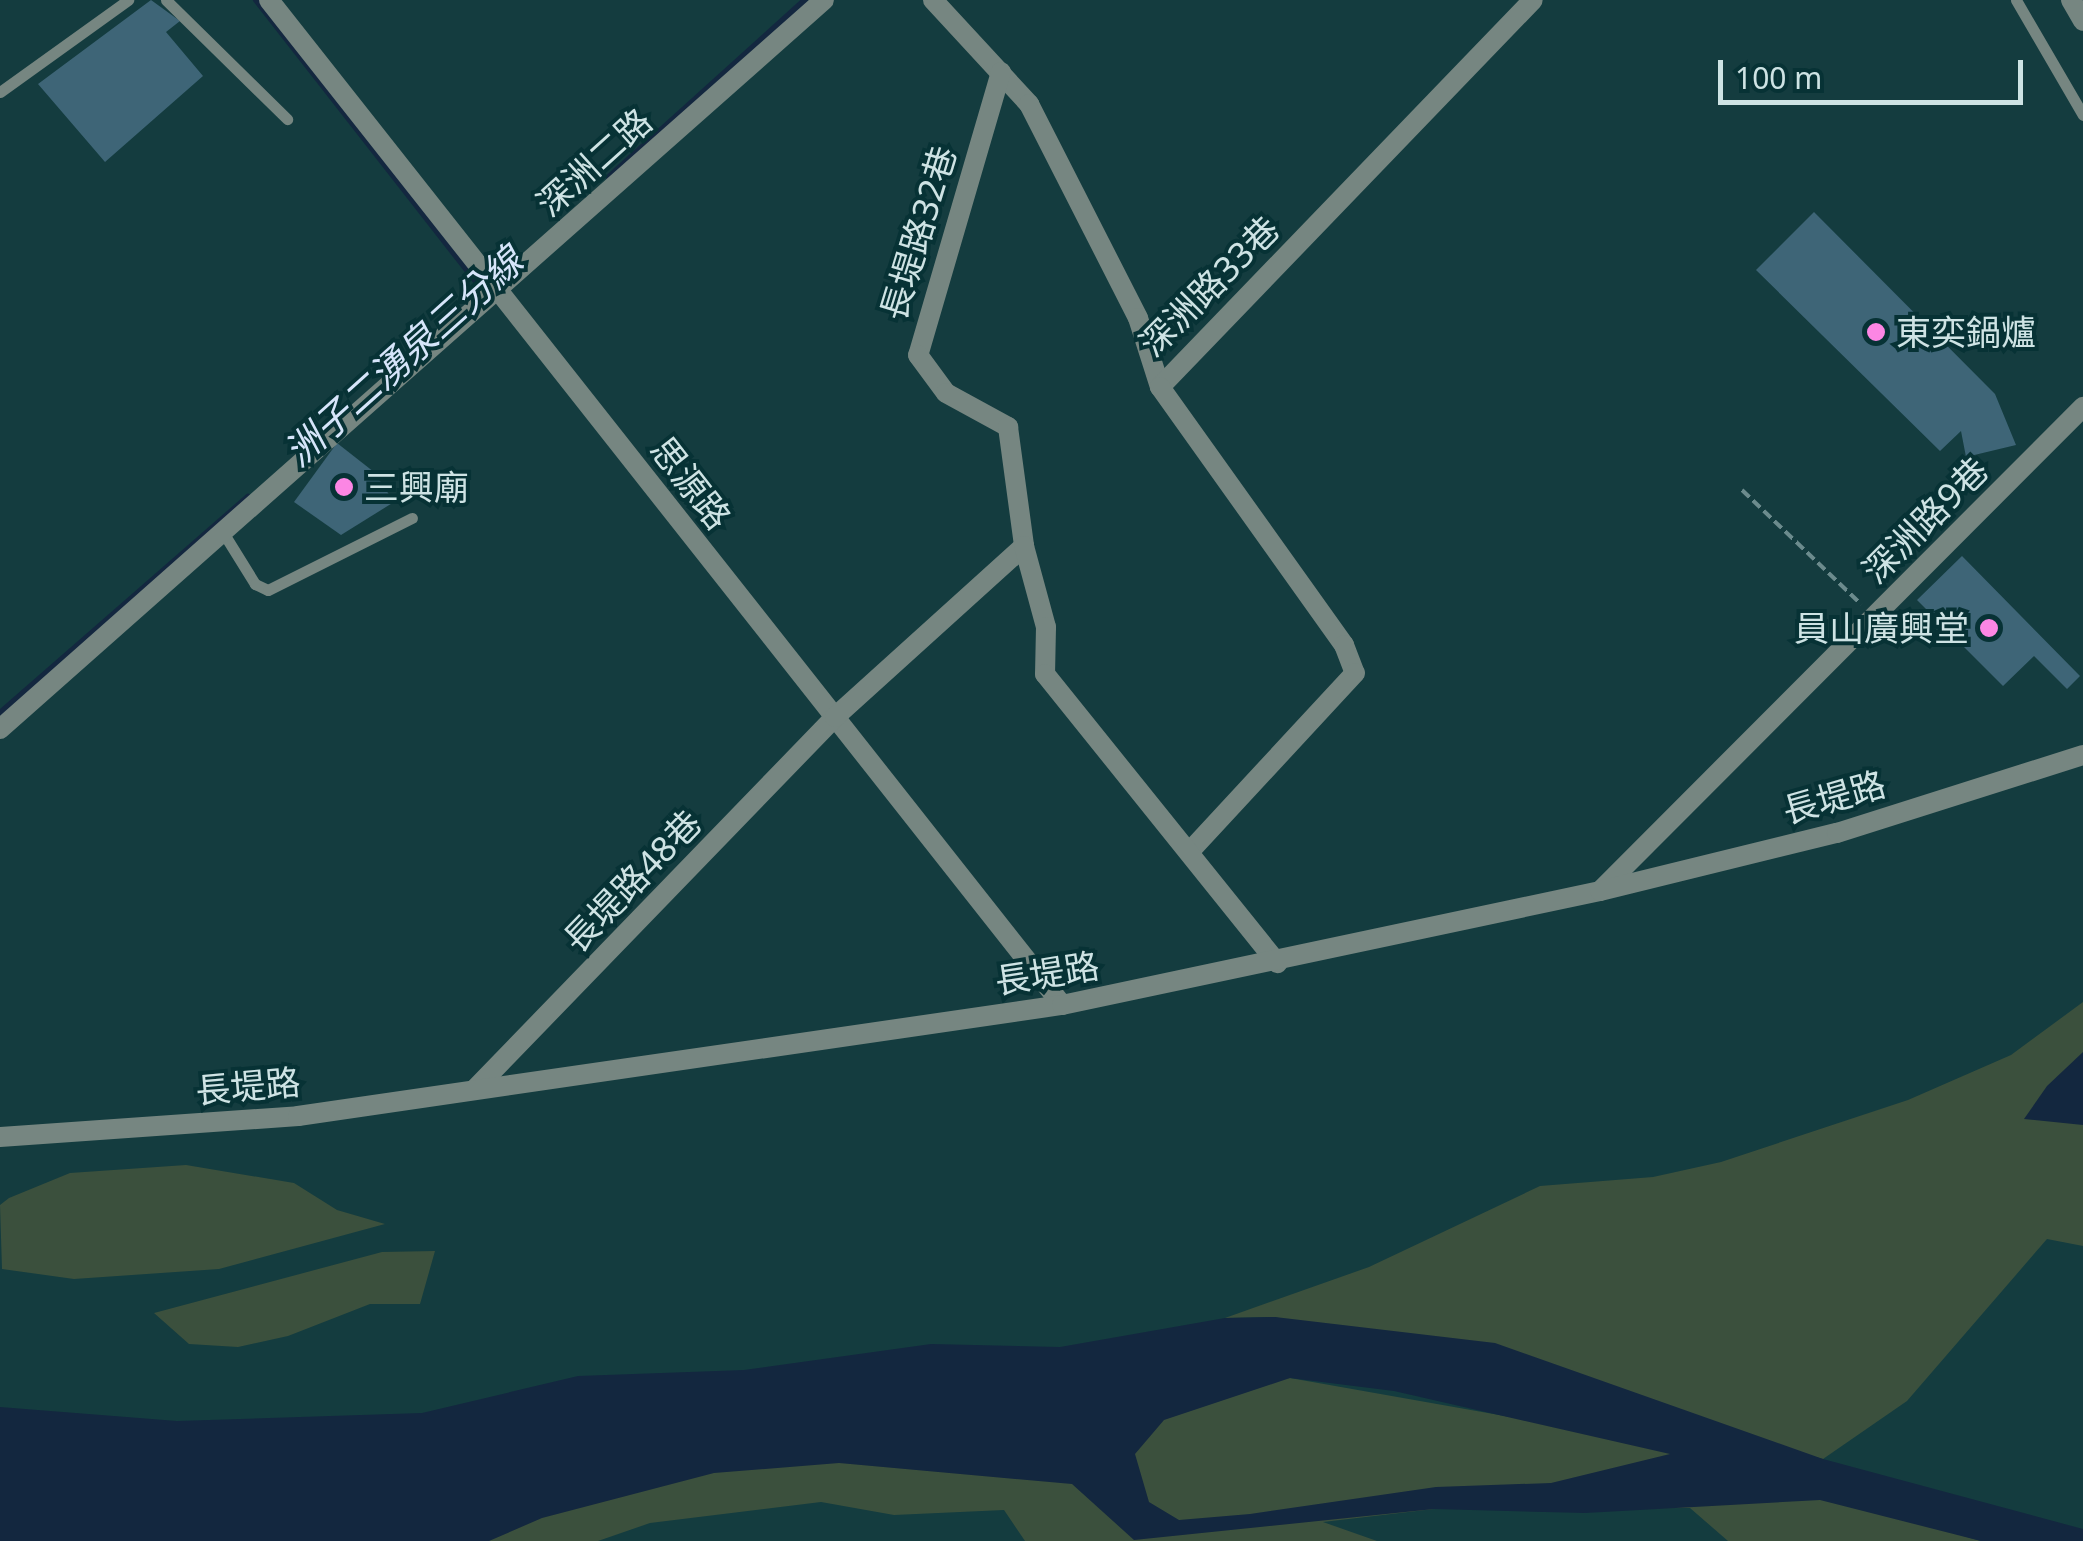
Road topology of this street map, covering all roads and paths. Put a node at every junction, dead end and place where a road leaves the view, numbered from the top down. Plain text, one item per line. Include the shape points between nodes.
1 (128, 0) edge
2 (166, 0) edge
3 (269, 0) edge
4 (824, 0) edge
5 (932, 0) edge
6 (1532, 0) edge
7 (2016, 0) edge
8 (2071, 0) edge
9 (2083, 20) edge
10 (1001, 72) junction
11 (0, 92) edge
12 (2083, 115) edge
13 (286, 119) dead end
14 (498, 292) junction
15 (1160, 387) junction
16 (2083, 407) edge
17 (1742, 490) dead end
18 (412, 518) dead end
19 (224, 534) junction
20 (1024, 546) junction
21 (1874, 617) junction
22 (835, 717) junction
23 (0, 729) edge
24 (2083, 755) edge
25 (1190, 852) junction
26 (1600, 891) junction
27 (1277, 963) junction
28 (1062, 1005) junction
29 (475, 1089) junction
30 (0, 1137) edge

1 - 11 lane
2 - 13 lane
3 - 14 street, 思源路
4 - 14 street, 深洲二路
5 - 10 street, 深洲路33巷
6 - 15 street, 深洲路33巷
7 - 12 lane
8 - 9 street
10 - 15 street, 深洲路33巷 via 1029,104 1138,318
10 - 20 street, 長堤路32巷 via 918,355 946,393 1008,427
14 - 19 street, 深洲二路
14 - 22 street, 思源路
15 - 25 street via 1344,645 1355,674
16 - 21 street, 深洲路9巷
17 - 21 path
18 - 19 lane via 268,590 256,584
19 - 23 street, 深洲二路
20 - 22 street
20 - 25 street, 長堤路32巷 via 1046,627 1044,674
21 - 26 street, 深洲路9巷
22 - 28 street, 思源路
22 - 29 street, 長堤路48巷
24 - 26 street, 長堤路 via 1836,833
25 - 27 street, 長堤路32巷
26 - 27 street, 長堤路
27 - 28 street, 長堤路
28 - 29 street, 長堤路
29 - 30 street, 長堤路 via 298,1116

